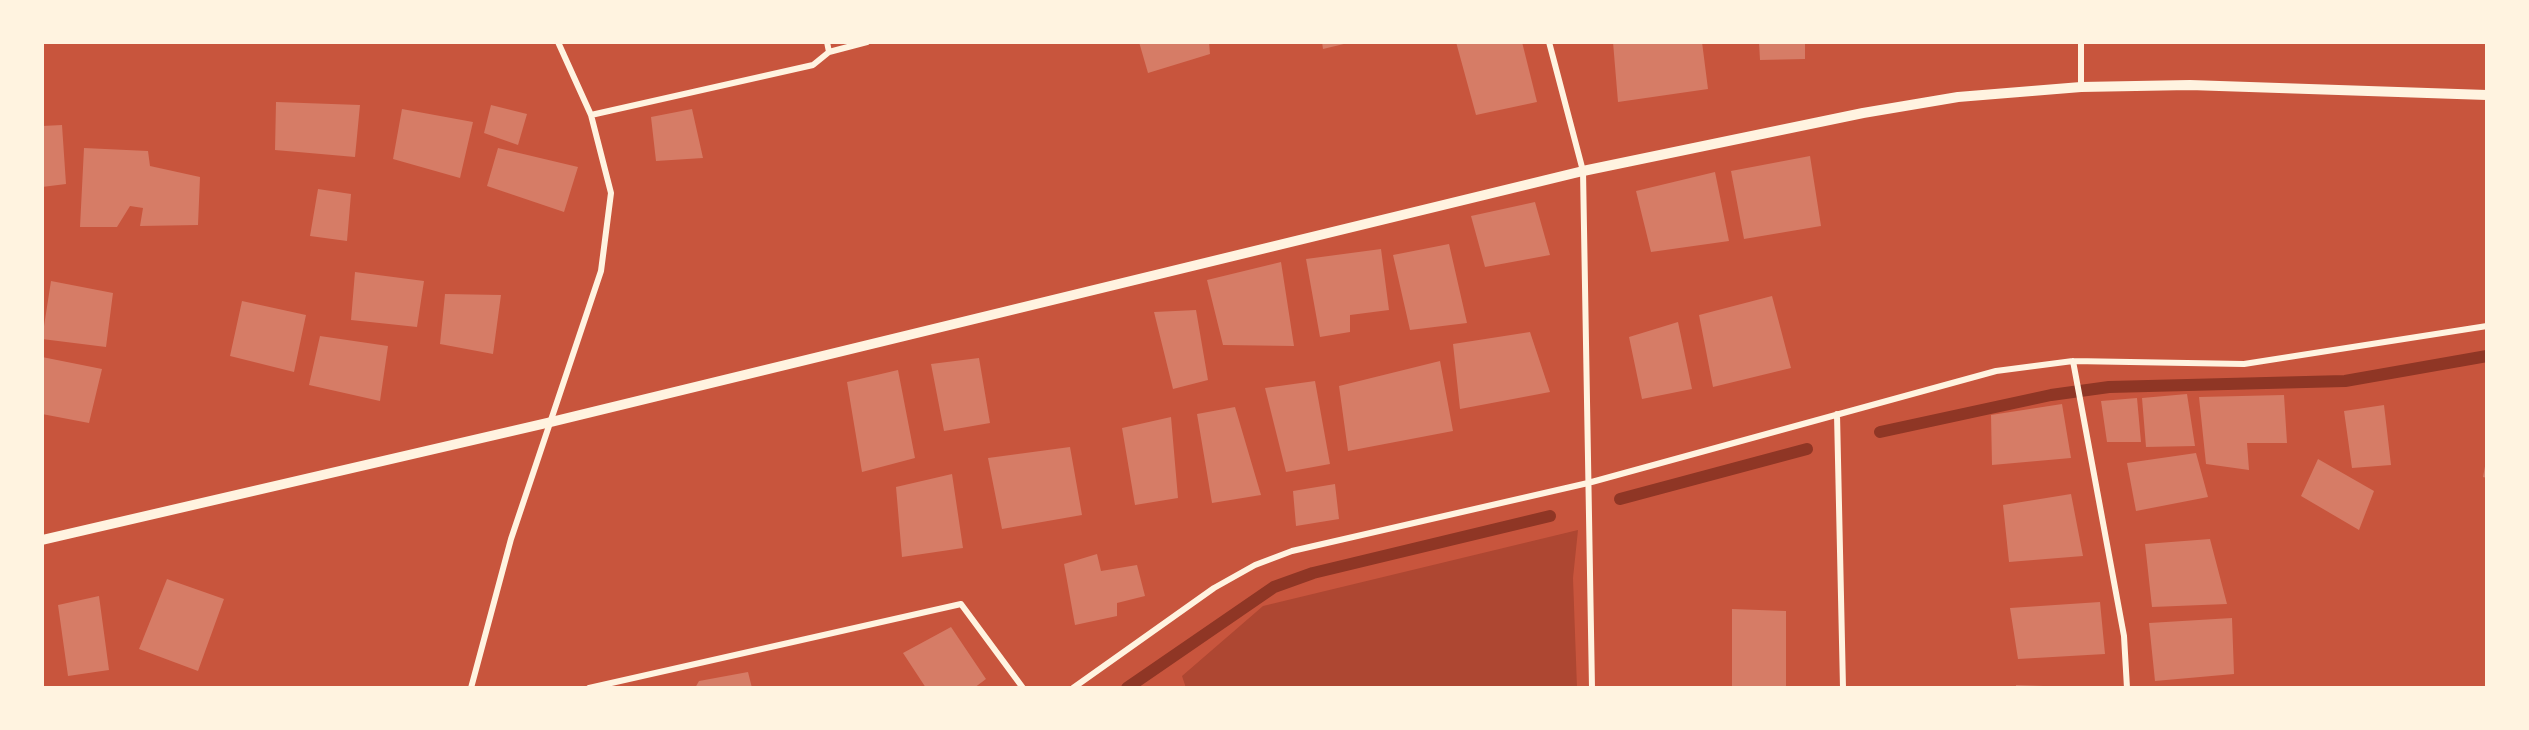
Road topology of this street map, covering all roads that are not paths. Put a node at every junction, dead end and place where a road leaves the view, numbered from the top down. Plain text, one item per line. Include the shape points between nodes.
1 (558, 42) edge
2 (827, 42) edge
3 (867, 42) edge
4 (1549, 42) edge
5 (2081, 42) edge
6 (829, 52) junction
7 (2081, 87) junction
8 (2487, 95) edge
9 (591, 115) junction
10 (1583, 171) junction
11 (2487, 326) edge
12 (2073, 362) junction
13 (1837, 414) junction
14 (551, 422) junction
15 (1588, 483) junction
16 (42, 540) edge
17 (471, 688) edge
18 (589, 688) edge
19 (1023, 688) edge
20 (1073, 688) edge
21 (1592, 688) edge
22 (1843, 688) edge
23 (2127, 688) edge

1 - 9 street
2 - 6 street
3 - 6 street
4 - 10 street
5 - 7 street
6 - 9 street via 813,65
7 - 8 street via 2190,85
7 - 10 street via 1958,97 1863,113
9 - 14 street via 611,193 601,271
10 - 14 street
10 - 15 street
11 - 12 street via 2244,364
12 - 13 street via 1996,371
12 - 23 street via 2124,636
13 - 15 street
13 - 22 street
14 - 16 street
14 - 17 street via 511,539
15 - 20 street via 1292,551 1255,565 1214,588
15 - 21 street
18 - 19 street via 961,604

